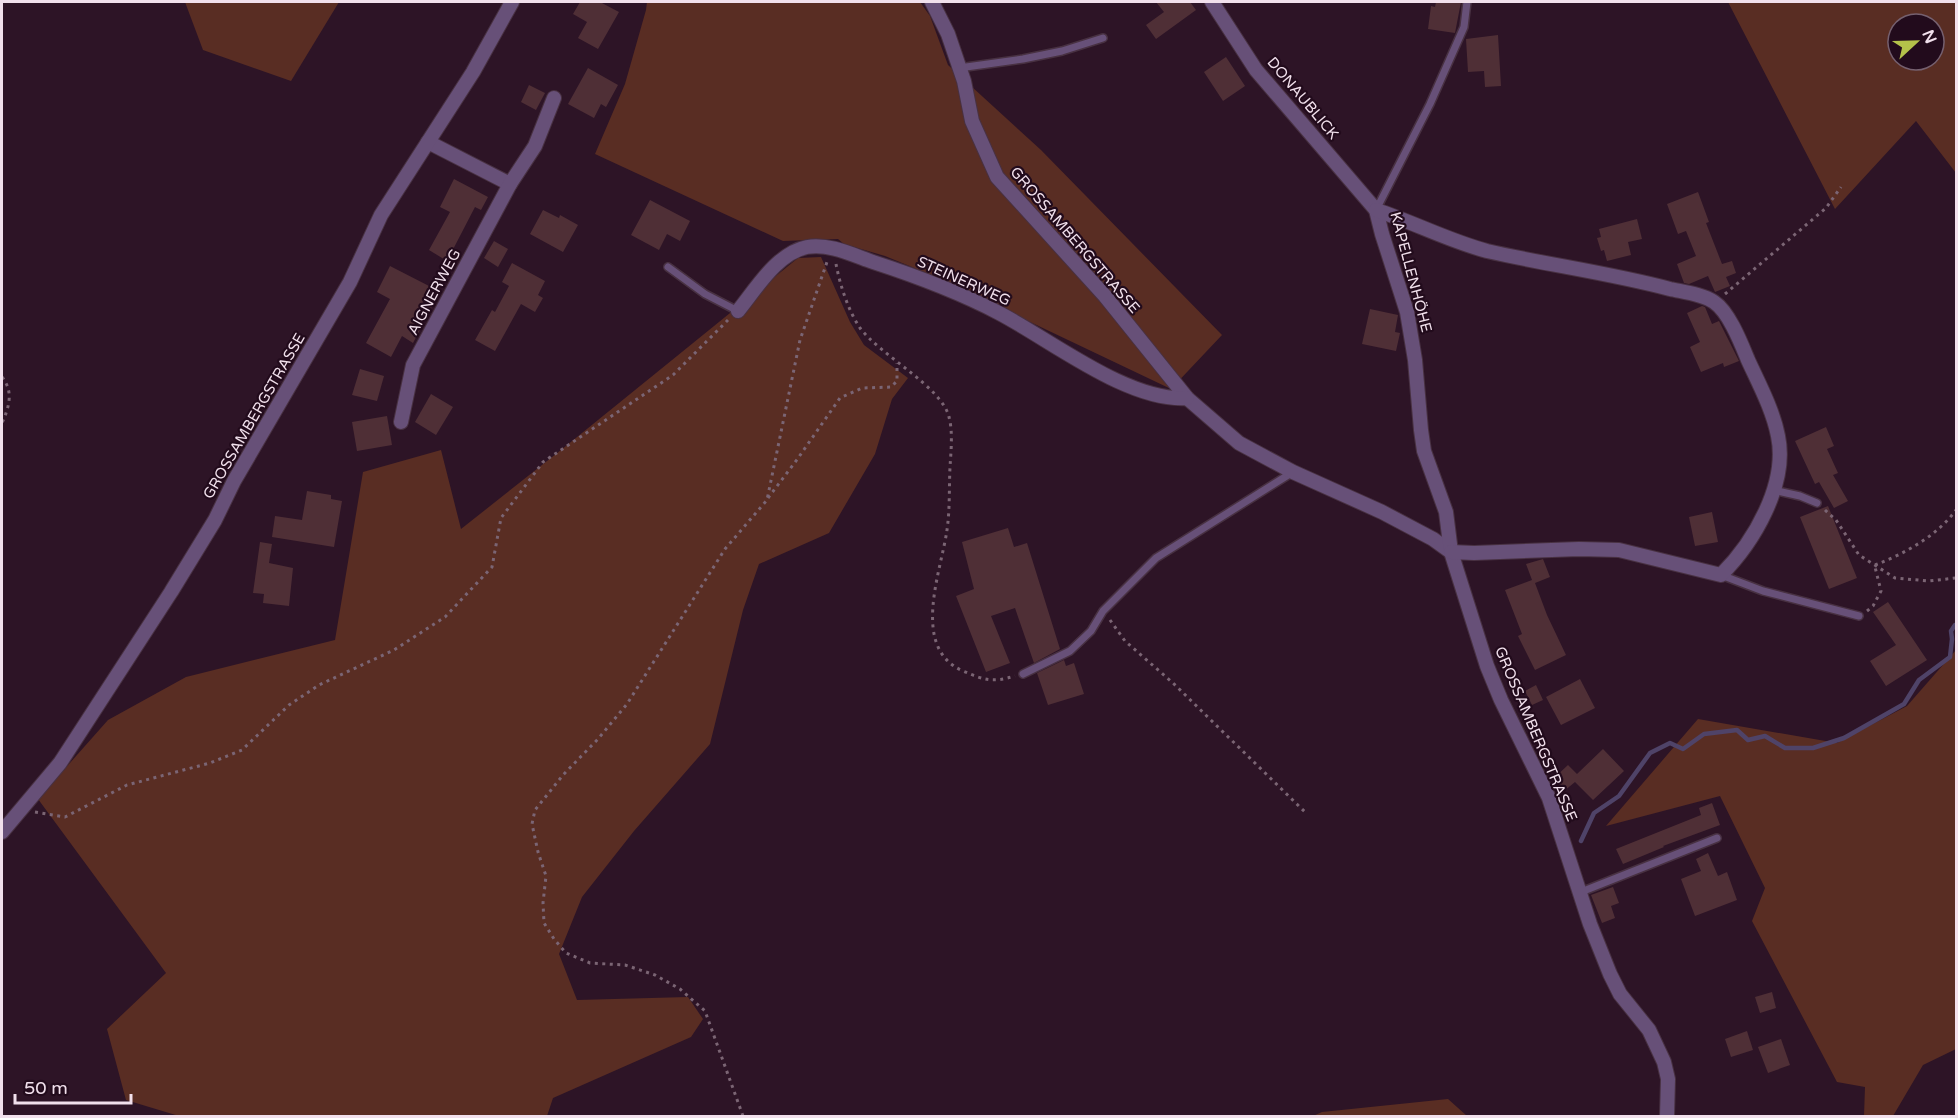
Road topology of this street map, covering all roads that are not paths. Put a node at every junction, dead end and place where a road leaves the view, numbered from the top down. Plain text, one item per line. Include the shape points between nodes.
1 (512, 2) edge
2 (932, 2) edge
3 (1212, 2) edge
4 (1467, 2) edge
5 (1103, 38) dead end
6 (959, 68) junction
7 (554, 98) dead end
8 (428, 142) junction
9 (510, 184) junction
10 (1376, 210) junction
11 (668, 267) dead end
12 (738, 311) joint
13 (1187, 398) junction
14 (401, 422) dead end
15 (1293, 472) junction
16 (1773, 490) junction
17 (1817, 503) road end
18 (1451, 552) junction
19 (1721, 575) junction
20 (1859, 616) road end
21 (1023, 674) road end
22 (2, 832) edge
23 (1717, 838) dead end
24 (1581, 892) junction
25 (1667, 1116) edge

1 - 8 street, GROSSAMBERGSTRASSE
2 - 6 street, GROSSAMBERGSTRASSE
3 - 10 street, DONAUBLICK via 1257,70
4 - 10 lane via 1460,37
5 - 6 lane via 1062,51
6 - 13 street, GROSSAMBERGSTRASSE via 972,121 997,177 1105,296
7 - 9 street, AIGNERWEG via 534,146
8 - 9 street
8 - 22 street, GROSSAMBERGSTRASSE via 381,215 344,292 171,592 60,764
9 - 14 street, AIGNERWEG via 414,364
10 - 16 street, KAPELLENHÖHE via 1484,250 1638,280 1714,302 1731,323 1774,422 1780,450
10 - 18 street, KAPELLENHÖHE via 1407,312 1421,430 1446,512
11 - 12 lane via 705,294
12 - 13 street, STEINERWEG via 785,257 807,247 832,248 915,276 1000,313 1134,387 1173,399
13 - 15 street, GROSSAMBERGSTRASSE via 1239,443
15 - 18 street, GROSSAMBERGSTRASSE via 1382,512
15 - 21 lane via 1156,558 1070,651
16 - 17 lane
16 - 19 street via 1753,536
18 - 19 street via 1619,550
18 - 24 street, GROSSAMBERGSTRASSE via 1486,666 1550,798
19 - 20 lane via 1763,591
23 - 24 lane
24 - 25 street, GROSSAMBERGSTRASSE via 1610,974 1649,1030 1664,1062 1668,1079

